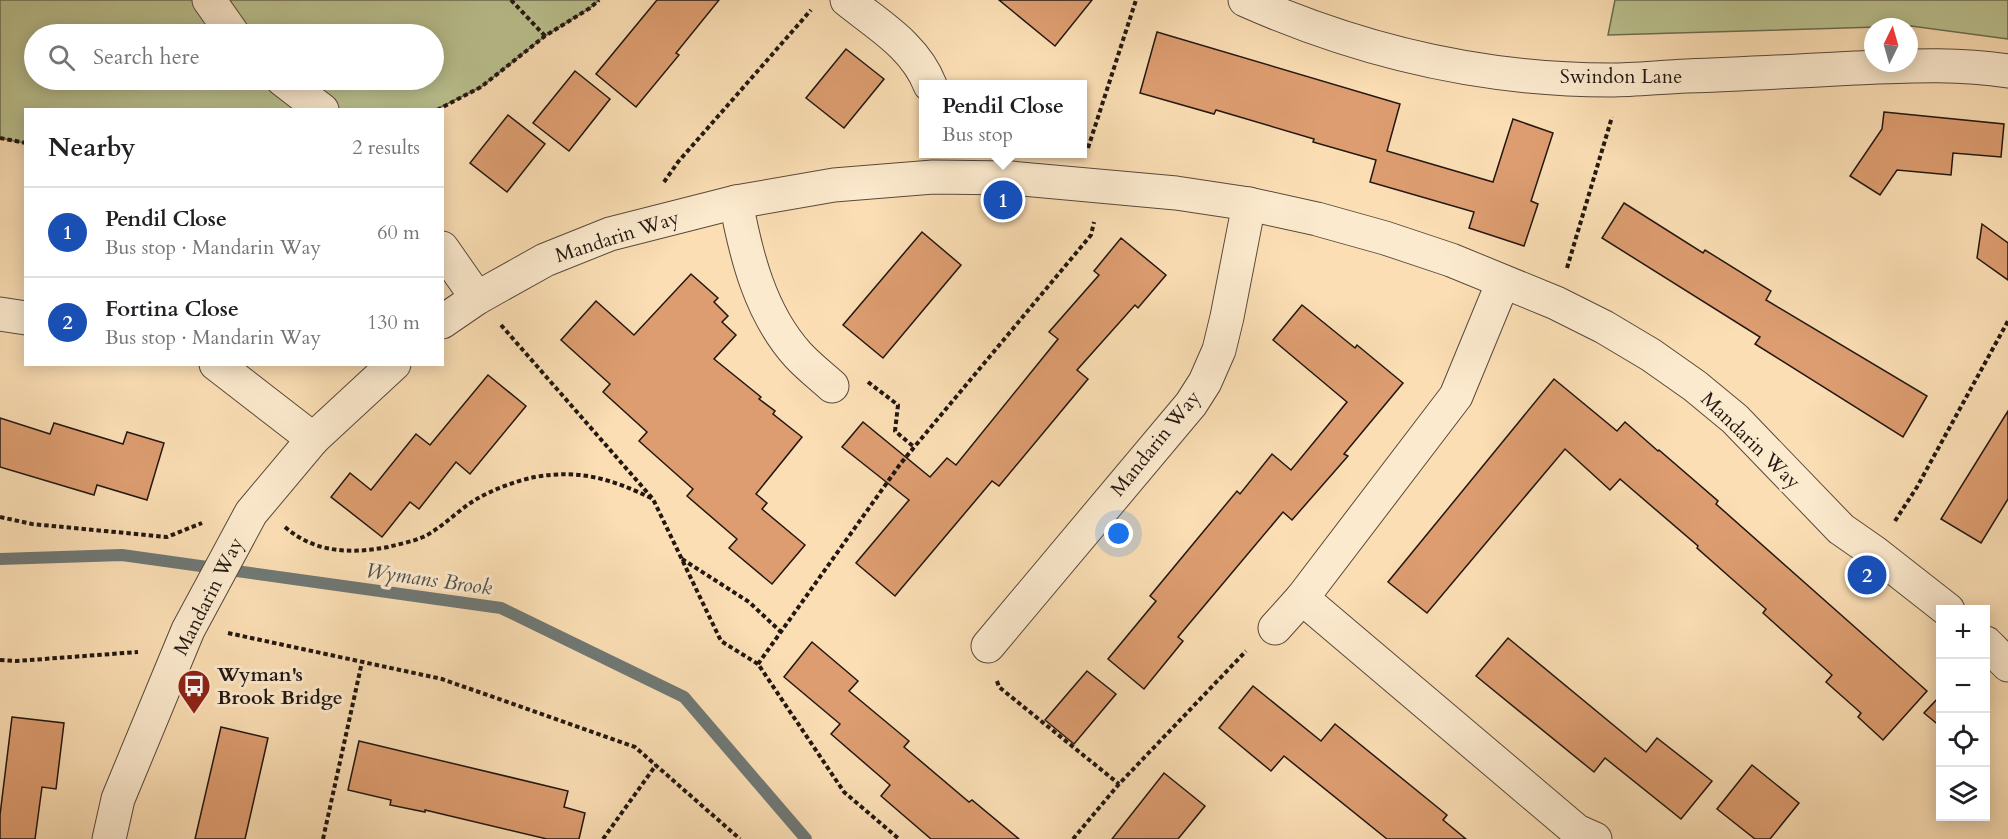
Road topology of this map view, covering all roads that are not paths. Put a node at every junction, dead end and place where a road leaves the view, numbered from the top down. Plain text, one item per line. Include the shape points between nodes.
1 (209, 0) edge
2 (847, 0) edge
3 (1245, 0) edge
4 (225, 24) edge
5 (2008, 71) edge
6 (928, 80) edge
7 (296, 90) edge
8 (319, 108) edge
9 (933, 165) edge
10 (736, 202) junction
11 (1249, 204) junction
12 (444, 251) edge
13 (1503, 282) junction
14 (477, 298) junction
15 (0, 314) edge
16 (24, 318) edge
17 (444, 321) edge
18 (219, 366) edge
19 (392, 366) edge
20 (832, 386) road end
21 (313, 439) junction
22 (1302, 598) junction
23 (1943, 605) edge
24 (1275, 628) road end
25 (988, 646) road end
26 (1990, 647) edge
27 (2008, 665) edge
28 (1582, 836) edge
29 (109, 839) edge

1 - 4 street
2 - 6 street via 907,48
3 - 5 street, Swindon Lane via 1346,39 1411,57 1543,77 1623,79 1930,65
7 - 8 street
9 - 10 street, Mandarin Way
9 - 11 street, Mandarin Way via 1011,178 1176,193
10 - 14 street, Mandarin Way via 610,234 545,260
10 - 20 street via 752,270 773,316 797,354
11 - 13 street, Mandarin Way via 1385,238
11 - 25 street, Mandarin Way via 1219,350 1205,382 1191,404
12 - 14 street
13 - 22 street via 1456,396
13 - 23 street, Mandarin Way via 1605,327 1695,386 1743,427 1841,529
14 - 17 street, Mandarin Way
15 - 16 street
18 - 21 street
19 - 21 street, Mandarin Way
21 - 29 street, Mandarin Way via 184,640 118,799
22 - 24 street
22 - 28 street
26 - 27 street

